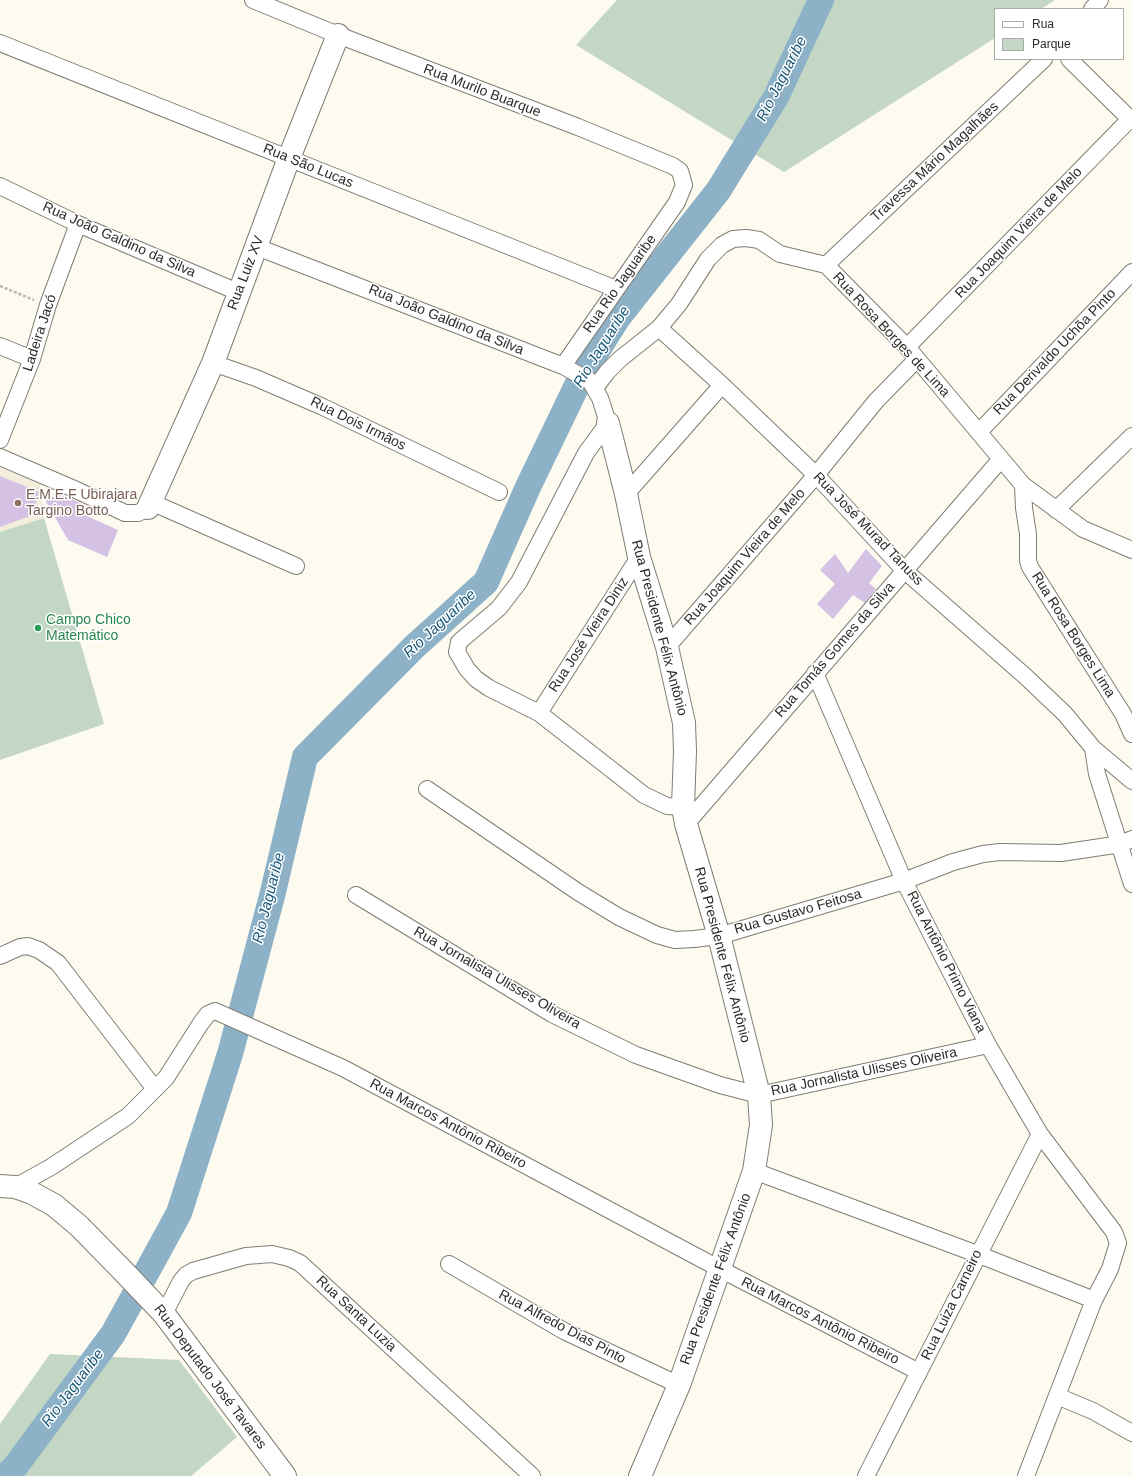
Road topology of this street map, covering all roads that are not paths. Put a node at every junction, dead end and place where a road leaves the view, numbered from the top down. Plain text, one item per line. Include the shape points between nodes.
1 (253, 0) edge
2 (1100, 0) edge
3 (1093, 8) edge
4 (338, 35) junction
5 (0, 42) edge
6 (1043, 60) edge
7 (1070, 60) edge
8 (1131, 120) edge
9 (289, 158) junction
10 (0, 186) edge
11 (677, 202) joint
12 (78, 224) junction
13 (257, 246) junction
14 (826, 265) junction
15 (1132, 272) edge
16 (616, 289) junction
17 (238, 292) junction
18 (659, 328) junction
19 (0, 346) edge
20 (912, 353) junction
21 (32, 359) junction
22 (214, 363) junction
23 (567, 368) junction
24 (593, 384) junction
25 (722, 385) junction
26 (608, 423) junction
27 (979, 432) junction
28 (1132, 436) edge
29 (0, 440) edge
30 (0, 457) edge
31 (1001, 459) junction
32 (816, 475) junction
33 (1023, 485) junction
34 (499, 492) dead end
35 (626, 494) junction
36 (149, 505) junction
37 (1056, 510) junction
38 (1132, 550) edge
39 (639, 557) junction
40 (296, 566) dead end
41 (904, 570) junction
42 (667, 647) junction
43 (815, 673) junction
44 (539, 713) junction
45 (1132, 734) edge
46 (1093, 748) junction
47 (1132, 781) edge
48 (427, 790) dead end
49 (684, 816) junction
50 (1126, 841) edge
51 (904, 881) junction
52 (1132, 884) edge
53 (356, 895) dead end
54 (719, 936) junction
55 (0, 956) edge
56 (988, 1045) junction
57 (155, 1089) junction
58 (759, 1095) junction
59 (1040, 1134) junction
60 (754, 1171) junction
61 (7, 1186) edge
62 (977, 1254) junction
63 (449, 1264) dead end
64 (720, 1269) junction
65 (1094, 1300) junction
66 (164, 1314) junction
67 (919, 1372) junction
68 (679, 1385) junction
69 (1057, 1396) junction
70 (1132, 1433) edge
71 (277, 1473) edge
72 (532, 1476) edge
73 (640, 1476) edge
74 (866, 1476) edge
75 (1026, 1476) edge

1 - 4 street, Rua Murilo Buarque
2 - 3 street
4 - 9 street, Rua Luiz XV
4 - 11 street, Rua Murilo Buarque via 673,166 680,171 683,178 682,192
5 - 9 street, Rua São Lucas
6 - 14 street, Travessa Mário Magalhães
7 - 8 street
8 - 20 street, Rua Joaquim Vieira de Melo
9 - 13 street, Rua Luiz XV
9 - 16 street, Rua São Lucas
10 - 12 street, Rua João Galdino da Silva
11 - 16 street, Rua Rio Jaguaribe
12 - 17 street, Rua João Galdino da Silva
12 - 21 street, Ladeira Jacó via 48,305
13 - 17 street, Rua Luiz XV
13 - 23 street, Rua João Galdino da Silva
14 - 18 street, Rua Rosa Borges de Lima via 780,254 759,240 734,239 722,245 708,259 679,304
14 - 20 street, Rua Rosa Borges de Lima
15 - 27 street, Rua Derivaldo Uchõa Pinto
16 - 23 street, Rua Rio Jaguaribe
17 - 22 street, Rua Luiz XV
18 - 24 street, Rua Rosa Borges de Lima
18 - 25 street, Rua José Murad Tanuss
19 - 21 street
20 - 27 street, Rua Rosa Borges de Lima
20 - 32 street, Rua Joaquim Vieira de Melo
21 - 29 street, Ladeira Jacó
22 - 34 street, Rua Dois Irmãos via 323,407
22 - 36 street, Rua Luiz XV
23 - 24 street, Rua João Galdino da Silva
24 - 26 street
25 - 32 street, Rua José Murad Tanuss
25 - 35 street
26 - 35 street, Rua Presidente Félix Antônio
26 - 44 street via 586,453 519,582 498,608 456,646 459,658 476,679
27 - 31 street, Rua Rosa Borges de Lima
28 - 37 street
30 - 36 street via 125,513 138,514
31 - 33 street, Rua Rosa Borges de Lima
31 - 41 street, Rua Tomás Gomes da Silva
32 - 41 street, Rua José Murad Tanuss
32 - 42 street, Rua Joaquim Vieira de Melo
33 - 37 street, Rua Rosa Borges de Lima
33 - 45 street, Rua Rosa Borges Lima via 1030,567 1123,714
35 - 39 street, Rua Presidente Félix Antônio
36 - 40 street
37 - 38 street, Rua Rosa Borges de Lima via 1083,529
39 - 42 street, Rua Presidente Félix Antônio
39 - 44 street, Rua José Vieira Diniz
41 - 43 street, Rua Tomás Gomes da Silva
41 - 46 street, Rua José Murad Tanuss via 1025,676 1065,714
42 - 49 street, Rua Presidente Félix Antônio via 684,723
43 - 49 street, Rua Tomás Gomes da Silva
43 - 51 street, Rua Antônio Primo Viana
44 - 49 street via 644,795
46 - 47 street, Rua José Murad Tanuss
46 - 50 street via 1097,774
48 - 54 street, Rua Gustavo Feitosa via 619,917 657,935 675,940
49 - 54 street, Rua Presidente Félix Antônio
50 - 51 street, Rua Gustavo Feitosa via 1061,853 982,854 952,862
50 - 52 street
51 - 54 street, Rua Gustavo Feitosa
51 - 56 street, Rua Antônio Primo Viana
53 - 58 street, Rua Jornalista Ulisses Oliveira via 552,1014 636,1055 720,1085
54 - 58 street, Rua Presidente Félix Antônio
55 - 57 street via 28,946 40,950 58,963
56 - 58 street, Rua Jornalista Ulisses Oliveira
56 - 59 street, Rua Antônio Primo Viana
57 - 61 street, Rua Marcos Antônio Ribeiro via 128,1116 51,1167
57 - 64 street, Rua Marcos Antônio Ribeiro via 178,1061 200,1022 216,1010 344,1068
58 - 60 street, Rua Presidente Félix Antônio via 761,1125
59 - 62 street, Rua Luiza Carneiro
59 - 65 street, Rua Antônio Primo Viana via 1114,1232 1118,1243
60 - 62 street
60 - 64 street, Rua Presidente Félix Antônio
61 - 66 street, Rua Deputado José Tavares via 32,1192 54,1205 79,1226
62 - 65 street
62 - 67 street, Rua Luiza Carneiro
63 - 68 street, Rua Alfredo Dias Pinto via 564,1331
64 - 67 street, Rua Marcos Antônio Ribeiro
64 - 68 street, Rua Presidente Félix Antônio
65 - 69 street
66 - 71 street, Rua Deputado José Tavares
66 - 72 street, Rua Santa Luzia via 181,1280 193,1271 246,1256 272,1254 289,1258 300,1263
67 - 74 street, Rua Luiza Carneiro
68 - 73 street, Rua Presidente Félix Antônio
69 - 70 street via 1093,1411
69 - 75 street

